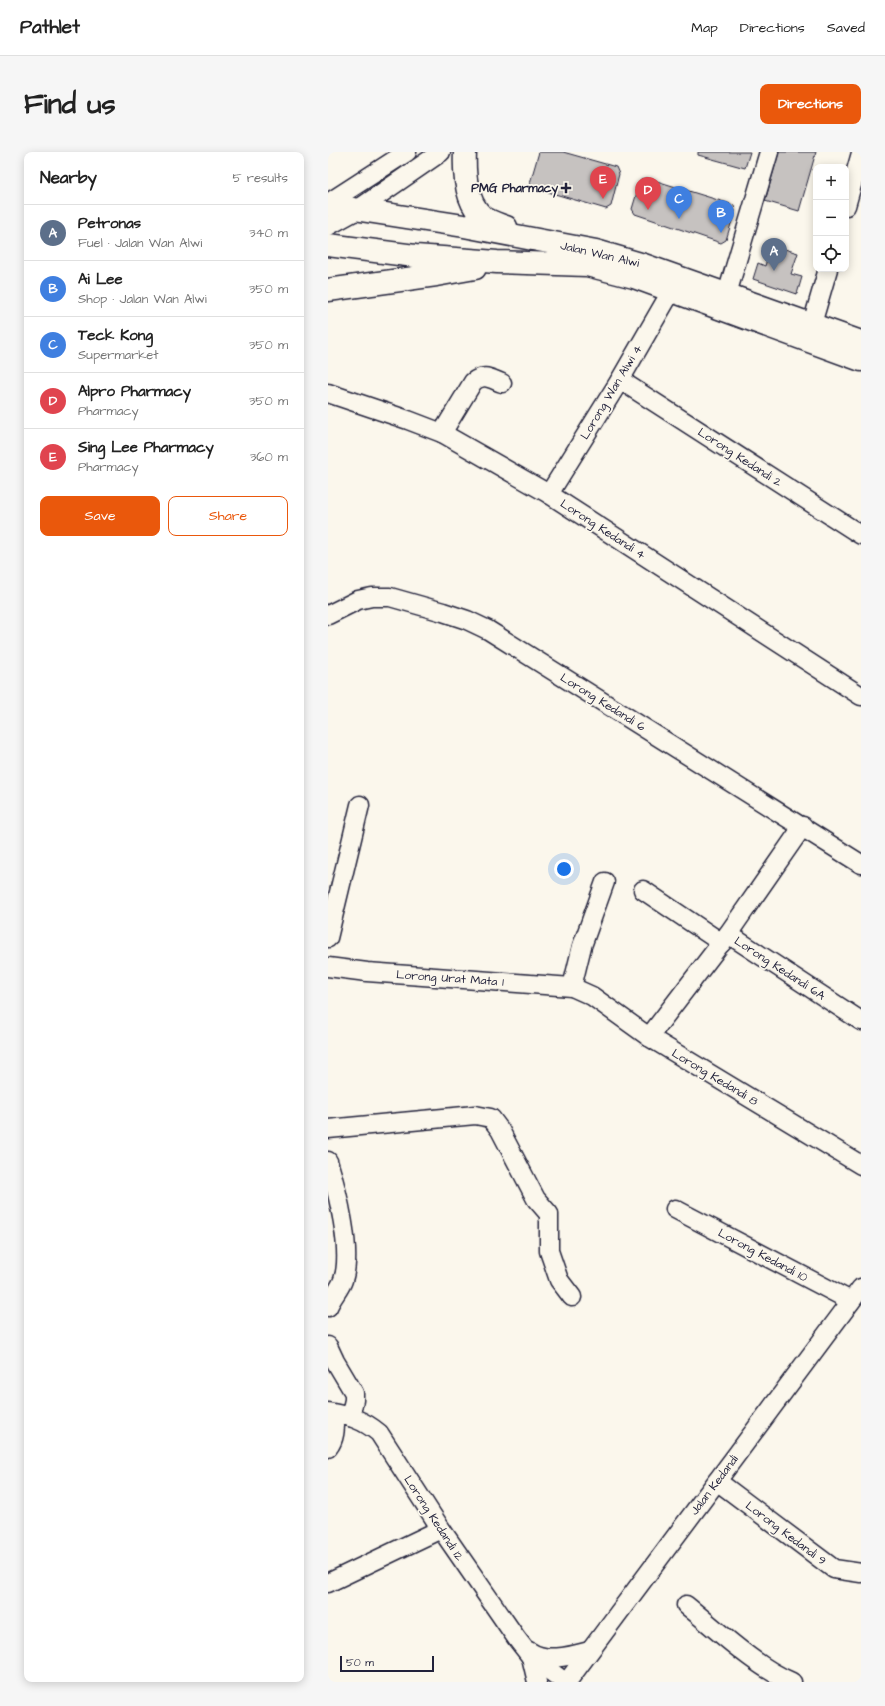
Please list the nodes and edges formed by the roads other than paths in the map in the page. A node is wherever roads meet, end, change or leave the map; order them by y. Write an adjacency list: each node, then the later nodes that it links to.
1 (407, 152): 7 (street)
2 (441, 152): 8 (street)
3 (465, 152): 10 (main road)
4 (770, 152): 16 (street)
5 (860, 160): 6 (street)
6 (848, 200)
7 (328, 204): 8 (main road, Jalan Wan Alwi)
8 (357, 210): 9 (street); 10 (main road, Jalan Wan Alwi)
9 (328, 226)
10 (550, 242): 16 (main road, Jalan Wan Alwi)
11 (328, 245): 12 (main road, Jalan Wan Alwi)
12 (497, 262): 14 (main road); 15 (main road, Jalan Wan Alwi)
13 (827, 272): 17 (street)
14 (328, 290)
15 (672, 290): 19 (main road, Jalan Wan Alwi); 20 (street, Lorong Wan Alwi 4)
16 (727, 294): 17 (main road, Jalan Wan Alwi)
17 (812, 324): 18 (main road, Jalan Wan Alwi)
18 (861, 342)
19 (861, 360)
20 (620, 380): 24 (street, Lorong Wan Alwi 4); 25 (street, Lorong Kedandi 2)
21 (502, 384): 23 (street)
22 (328, 393): 23 (street, Lorong Kedandi 4)
23 (442, 433): 24 (street, Lorong Kedandi 4)
24 (549, 494): 27 (street, Lorong Kedandi 4)
25 (861, 535)
26 (328, 614): 29 (street, Lorong Kedandi 6)
27 (861, 696)
28 (360, 805): 33 (street)
29 (803, 826): 30 (street, Lorong Kedandi 6); 34 (street, Lorong Kedandi 6A)
30 (861, 864)
31 (606, 882): 36 (street)
32 (643, 890): 34 (street)
33 (328, 938)
34 (725, 938): 37 (street, Lorong Kedandi 6A); 38 (street)
35 (328, 967): 36 (street, Lorong Urat Mata 1)
36 (572, 987): 38 (street, Lorong Kedandi 8)
37 (861, 1021)
38 (649, 1037): 41 (street, Lorong Kedandi 8)
39 (328, 1130): 44 (street)
40 (328, 1161): 45 (street)
41 (861, 1165)
42 (675, 1209): 43 (street, Lorong Kedandi 10)
43 (856, 1294): 49 (street, Jalan Kedandi)
44 (572, 1297)
45 (328, 1307)
46 (328, 1346): 47 (street)
47 (338, 1414): 48 (street); 50 (street, Lorong Kedandi 12)
48 (328, 1448)
49 (717, 1481): 51 (street, Lorong Kedandi 9); 55 (street, Jalan Kedandi)
50 (441, 1529): 52 (street); 54 (street, Lorong Kedandi 12)
51 (861, 1573)
52 (328, 1583)
53 (686, 1605): 58 (street)
54 (527, 1651): 55 (street); 56 (street); 57 (street, Lorong Kedandi 12)
55 (589, 1651): 57 (street, Jalan Kedandi)
56 (537, 1682)
57 (566, 1682)
58 (792, 1682)

